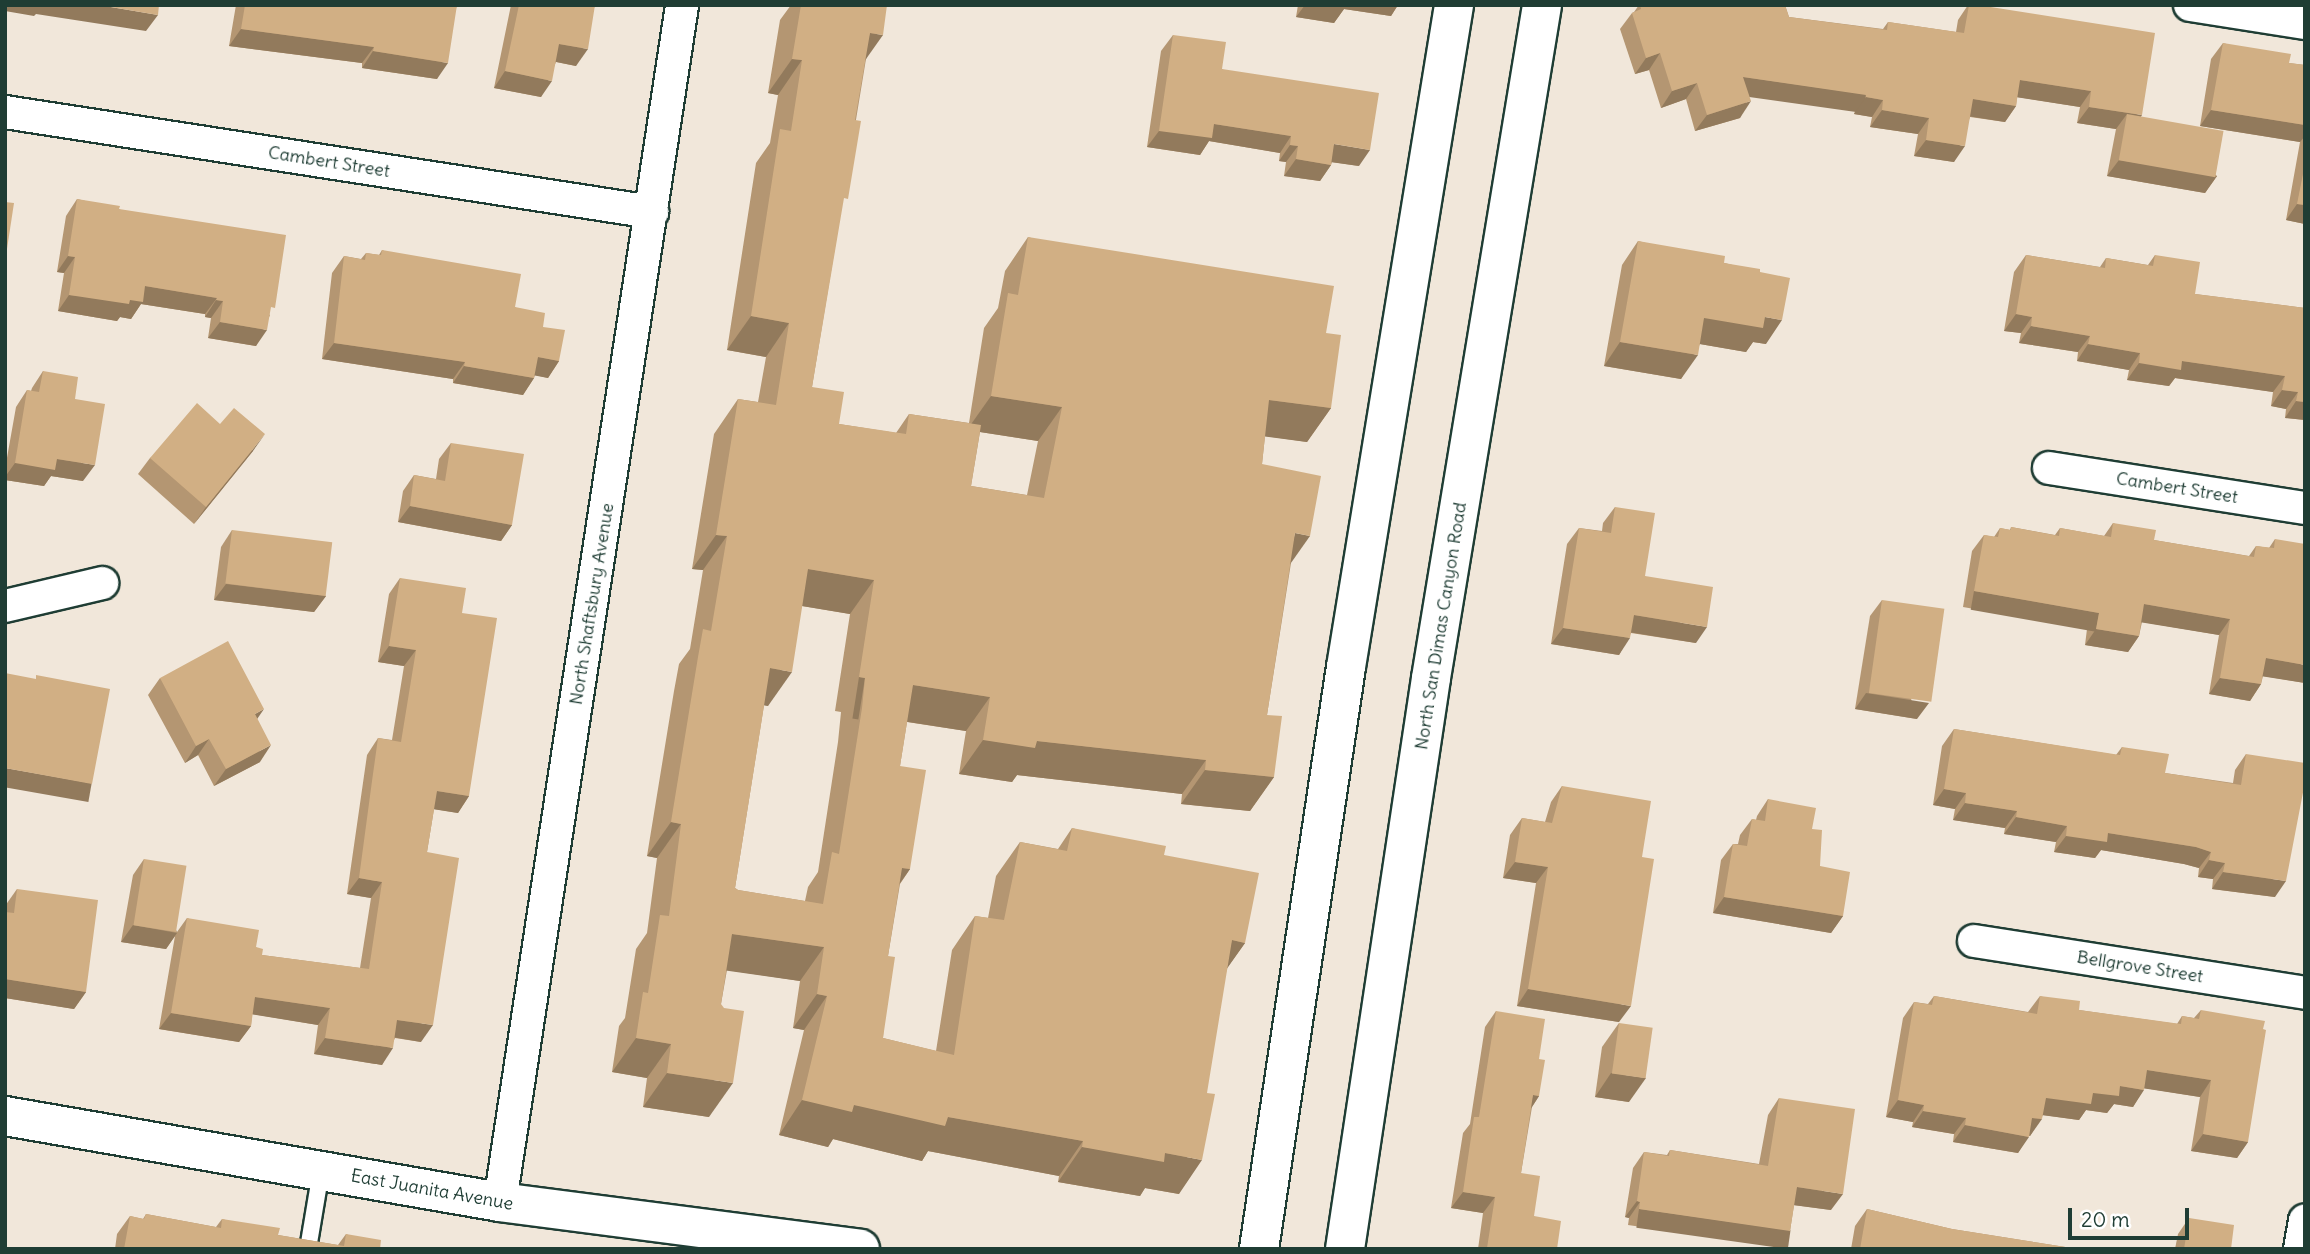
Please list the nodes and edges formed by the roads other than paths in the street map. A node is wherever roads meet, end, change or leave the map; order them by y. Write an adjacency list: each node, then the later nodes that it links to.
1 (682, 5): 7 (street, North Shaftsbury Avenue)
2 (1454, 5): 20 (main road)
3 (1542, 5): 21 (main road, North San Dimas Canyon Road)
4 (2190, 5): 5 (street)
5 (2305, 23)
6 (5, 112): 7 (street, Cambert Street)
7 (652, 212): 16 (street, North Shaftsbury Avenue)
8 (2049, 468): 9 (street, Cambert Street)
9 (2305, 508)
10 (102, 583): 11 (street)
11 (5, 606)
12 (1974, 941): 13 (street, Bellgrove Street)
13 (2305, 993)
14 (5, 1116): 15 (main road, East Juanita Avenue)
15 (321, 1171): 16 (main road, East Juanita Avenue); 18 (lane)
16 (500, 1202): 19 (main road, East Juanita Avenue)
17 (2305, 1220): 22 (street)
18 (308, 1249)
19 (860, 1249)
20 (1259, 1249)
21 (1345, 1249)
22 (2300, 1249)

